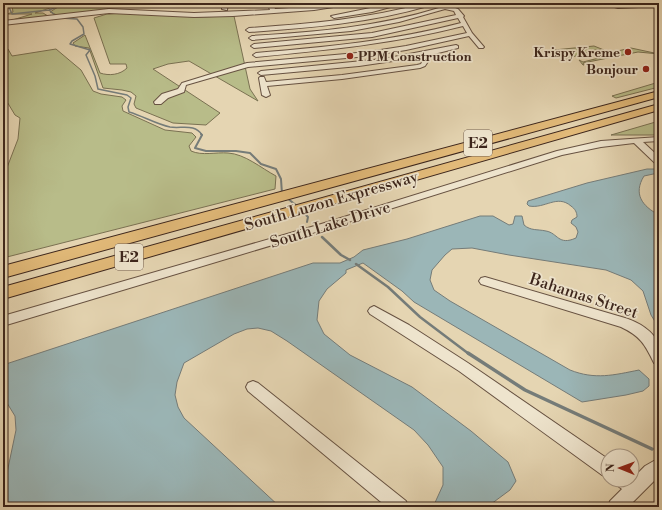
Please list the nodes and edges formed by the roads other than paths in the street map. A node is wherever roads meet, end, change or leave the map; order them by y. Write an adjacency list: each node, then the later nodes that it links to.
1 (10, 3): 14 (street)
2 (356, 3): 16 (street)
3 (402, 3): 18 (street)
4 (414, 3): 9 (street)
5 (474, 3): 6 (street)
6 (525, 3)
7 (605, 3): 8 (street)
8 (659, 4)
9 (426, 5): 13 (street); 21 (street)
10 (134, 6): 11 (street)
11 (141, 6)
12 (225, 6): 15 (street); 16 (street)
13 (447, 7): 20 (street); 24 (street)
14 (3, 8)
15 (169, 8)
16 (273, 11): 17 (street)
17 (244, 13): 22 (street); 25 (street)
18 (345, 14): 19 (street); 21 (street)
19 (325, 16)
20 (461, 16): 23 (street); 27 (street)
21 (354, 21): 24 (street); 25 (street)
22 (3, 23)
23 (465, 24): 26 (street); 30 (street)
24 (363, 28): 27 (street); 28 (street)
25 (249, 30): 28 (street)
26 (470, 34): 29 (street); 34 (street)
27 (372, 35): 30 (street); 32 (street)
28 (252, 38): 32 (street)
29 (445, 40): 33 (street); 37 (street)
30 (382, 42): 31 (street)
31 (359, 45): 36 (street); 37 (street)
32 (254, 46): 36 (street)
33 (456, 47): 35 (street); 38 (street)
34 (481, 47)
35 (464, 52)
36 (256, 54): 40 (street)
37 (368, 54): 39 (street); 40 (street)
38 (422, 55): 39 (street); 42 (street)
39 (376, 62): 41 (street)
40 (258, 64): 41 (street); 45 (street)
41 (261, 73): 42 (street)
42 (263, 84): 44 (street)
43 (659, 94): 50 (highway, South Luzon Expressway / E2)
44 (266, 95)
45 (158, 102)
46 (659, 107): 52 (highway, South Luzon Expressway / E2)
47 (659, 139): 48 (street, South Lake Drive)
48 (636, 140): 49 (street); 54 (street, South Lake Drive)
49 (659, 162)
50 (3, 272)
51 (485, 281): 55 (street, Bahamas Street)
52 (3, 293)
53 (374, 311): 57 (street)
54 (3, 321)
55 (659, 360)
56 (253, 387): 61 (street)
57 (600, 463)
58 (659, 466): 59 (street)
59 (640, 478)
60 (627, 488): 62 (street)
61 (400, 507)
62 (616, 507)

